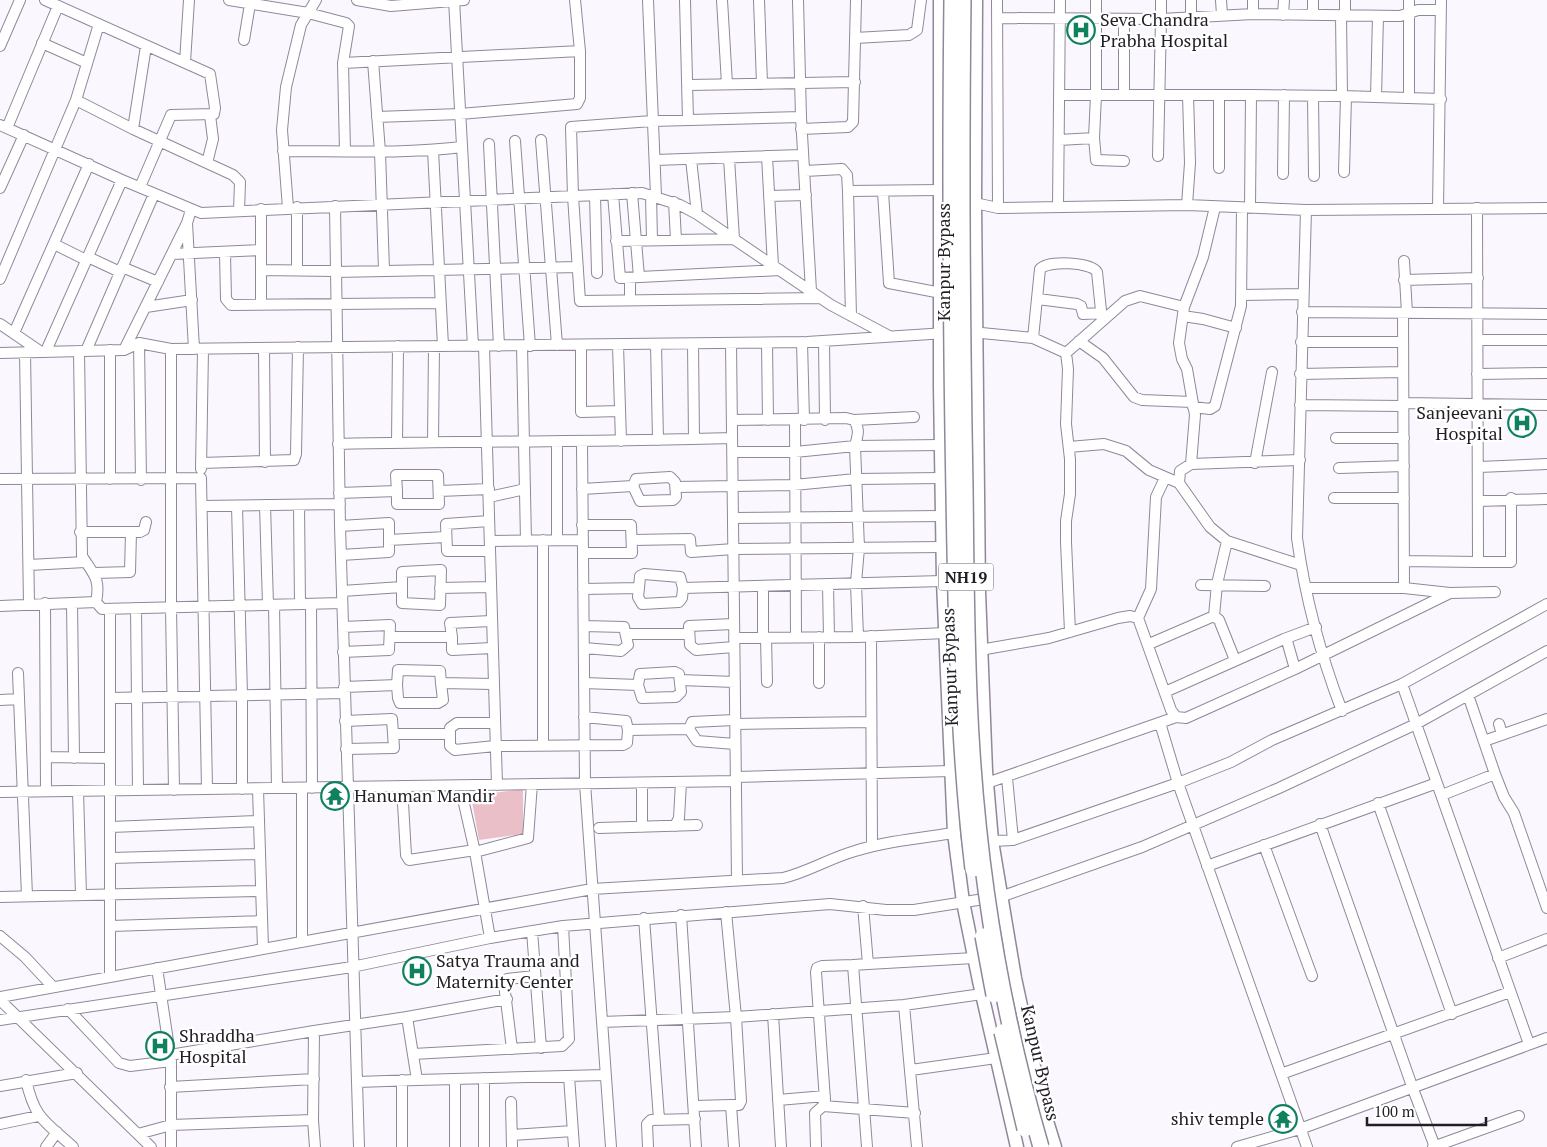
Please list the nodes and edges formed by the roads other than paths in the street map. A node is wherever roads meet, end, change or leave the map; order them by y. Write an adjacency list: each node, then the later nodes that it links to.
1 (20, 0): 54 (street)
2 (45, 0): 35 (street)
3 (189, 0): 59 (street)
4 (229, 0): 33 (street)
5 (316, 0): 36 (street)
6 (357, 0): 32 (street)
7 (454, 0): 8 (street); 32 (street); 57 (street)
8 (464, 0)
9 (575, 0): 56 (street)
10 (648, 0): 86 (street)
11 (685, 0): 66 (street)
12 (722, 0): 64 (street)
13 (759, 0): 65 (street)
14 (798, 0): 63 (street)
15 (856, 0): 51 (street)
16 (921, 0): 51 (street)
17 (940, 0): 120 (main road)
18 (952, 0): 625 (highway, Kanpur Bypass / NH19, bridge)
19 (963, 0): 626 (highway, Kanpur Bypass / NH19, bridge)
20 (976, 0): 137 (main road)
21 (997, 0): 45 (street)
22 (1060, 0): 46 (street)
23 (1096, 0): 47 (street)
24 (1161, 0): 49 (street)
25 (1191, 0): 43 (street)
26 (1221, 0): 39 (street)
27 (1253, 0): 37 (street)
28 (1284, 0): 40 (street)
29 (1313, 0): 41 (street)
30 (1345, 0): 42 (street)
31 (1409, 0): 38 (street)
32 (421, 2)
33 (250, 4): 36 (street); 52 (street)
34 (1441, 5): 38 (street); 79 (street)
35 (58, 6): 50 (street); 53 (street)
36 (308, 13): 61 (street); 100 (street)
37 (1253, 14): 39 (street); 40 (street)
38 (1408, 14): 44 (street); 78 (street)
39 (1222, 15): 43 (street)
40 (1283, 15): 41 (street)
41 (1313, 15): 42 (street)
42 (1343, 15): 44 (street); 76 (street)
43 (1191, 16): 49 (street)
44 (1378, 16): 77 (street)
45 (997, 18): 46 (street); 144 (street)
46 (1060, 18): 47 (street); 68 (street)
47 (1096, 18): 48 (street); 69 (street)
48 (1124, 19): 49 (street); 70 (street)
49 (1161, 19): 67 (street)
50 (99, 24): 55 (street); 60 (street)
51 (856, 38): 62 (street)
52 (244, 40)
53 (42, 43): 60 (street); 87 (street)
54 (0, 46)
55 (146, 46): 59 (street); 89 (street)
56 (580, 51): 57 (street); 81 (street)
57 (457, 56): 58 (street); 81 (street)
58 (373, 61): 61 (street); 83 (street)
59 (185, 62): 82 (street)
60 (87, 63): 80 (street)
61 (343, 64): 101 (street)
62 (855, 82): 63 (street); 88 (street)
63 (800, 83): 65 (street); 84 (street)
64 (726, 84): 65 (street); 66 (street)
65 (762, 84)
66 (688, 85): 85 (street)
67 (1160, 94): 70 (street); 71 (street); 105 (street)
68 (1059, 95): 69 (street); 93 (street)
69 (1096, 95): 70 (street); 91 (street)
70 (1124, 95)
71 (1188, 95): 72 (street); 140 (street)
72 (1218, 95): 73 (street); 112 (street)
73 (1251, 95): 74 (street); 145 (street)
74 (1284, 95): 75 (street); 115 (street)
75 (1313, 96): 76 (street); 116 (street)
76 (1344, 96): 77 (street); 114 (street)
77 (1376, 97): 78 (street)
78 (1409, 98): 79 (street)
79 (1441, 99): 149 (street)
80 (76, 100): 89 (street); 98 (street)
81 (460, 114): 83 (street); 97 (street)
82 (210, 115): 95 (street); 110 (street)
83 (377, 117): 102 (street)
84 (801, 117): 85 (street); 88 (street)
85 (688, 120): 86 (street)
86 (652, 121): 108 (street); 128 (street)
87 (4, 126): 90 (street)
88 (801, 129): 103 (street)
89 (134, 130): 95 (street)
90 (24, 135): 98 (street); 119 (street)
91 (1094, 138): 93 (street); 109 (street)
92 (541, 140): 131 (street)
93 (1059, 140): 141 (street)
94 (515, 141): 132 (street)
95 (159, 142): 110 (street); 118 (street)
96 (489, 144): 133 (street)
97 (462, 146): 99 (street); 134 (street)
98 (56, 150): 111 (street); 182 (street)
99 (433, 150): 102 (street); 135 (street)
100 (283, 151): 101 (street); 143 (street)
101 (345, 151): 102 (street)
102 (380, 152): 138 (street)
103 (802, 155): 104 (street); 113 (street)
104 (768, 156): 106 (street); 130 (street)
105 (1158, 156)
106 (729, 158): 107 (street); 155 (street)
107 (691, 159): 108 (street); 153 (street)
108 (654, 160): 129 (street)
109 (1124, 161)
110 (207, 163): 152 (street)
111 (89, 164): 117 (street); 160 (street)
112 (1219, 168)
113 (805, 171): 121 (street); 127 (street)
114 (1344, 172)
115 (1283, 174)
116 (1314, 176)
117 (122, 180): 118 (street); 165 (street)
118 (140, 187): 124 (street)
119 (0, 188)
120 (940, 190): 122 (street); 186 (main road)
121 (848, 191): 122 (street); 202 (street)
122 (884, 192): 186 (street)
123 (632, 193): 126 (street); 129 (street); 159 (street)
124 (154, 194): 150 (street); 173 (street)
125 (595, 194): 126 (street); 128 (street); 179 (street)
126 (613, 194): 158 (street)
127 (806, 195): 130 (street); 185 (street)
128 (573, 196): 131 (street); 169 (street)
129 (654, 196): 136 (street); 156 (street)
130 (769, 196): 172 (street)
131 (545, 197): 132 (street); 168 (street)
132 (518, 198): 133 (street); 167 (street)
133 (492, 199): 134 (street); 171 (street)
134 (465, 200): 135 (street); 174 (street)
135 (435, 202): 138 (street); 170 (street)
136 (674, 202): 153 (street); 157 (street)
137 (975, 203): 144 (street); 206 (main road)
138 (381, 204): 139 (street); 177 (street)
139 (335, 206): 143 (street); 178 (street)
140 (1187, 206): 141 (street); 142 (street)
141 (1058, 207): 144 (street)
142 (1216, 207): 145 (street); 197 (street)
143 (292, 208): 148 (street); 176 (street)
144 (998, 208)
145 (1246, 208): 151 (street); 188 (street)
146 (1477, 208): 147 (street); 149 (street); 181 (street)
147 (1547, 208)
148 (260, 209): 152 (street); 161 (street)
149 (1438, 209): 151 (street)
150 (191, 210): 152 (street); 154 (street)
151 (1306, 210): 187 (street)
152 (239, 211)
153 (697, 214): 155 (street)
154 (187, 222): 163 (street); 164 (street)
155 (734, 239): 157 (street); 172 (street)
156 (652, 240): 157 (street); 159 (street)
157 (676, 240)
158 (616, 241): 159 (street); 180 (street)
159 (635, 241): 180 (street)
160 (54, 244): 165 (street); 207 (street)
161 (261, 250): 162 (street); 175 (street)
162 (225, 253): 164 (street); 193 (street)
163 (172, 254): 164 (street); 184 (street)
164 (190, 254): 191 (street)
165 (87, 258): 173 (street); 241 (street)
166 (1404, 260): 183 (street)
167 (523, 267): 168 (street); 171 (street); 231 (street)
168 (551, 267): 169 (street); 223 (street)
169 (578, 267): 192 (street)
170 (438, 268): 174 (street); 177 (street); 194 (street)
171 (495, 268): 174 (street); 230 (street)
172 (776, 268): 180 (street); 185 (street)
173 (121, 269): 184 (street); 239 (street)
174 (469, 269): 228 (street)
175 (261, 270): 176 (street); 193 (street)
176 (297, 270): 178 (street)
177 (384, 270): 178 (street)
178 (336, 271): 195 (street)
179 (597, 273)
180 (635, 277): 192 (street)
181 (1478, 278): 183 (street); 200 (street)
182 (0, 279)
183 (1404, 280): 199 (street)
184 (158, 282): 196 (street)
185 (811, 291): 189 (street)
186 (940, 294): 208 (main road)
187 (1303, 294): 188 (street); 198 (street)
188 (1241, 295): 205 (street)
189 (821, 298): 192 (street); 202 (street)
190 (1038, 299): 203 (street); 203 (street); 210 (street)
191 (192, 300): 196 (street); 236 (street)
192 (630, 300)
193 (261, 304): 195 (street)
194 (440, 304): 195 (street); 227 (street)
195 (336, 305): 233 (street)
196 (146, 307): 238 (street)
197 (1184, 312): 203 (street); 205 (street); 251 (street)
198 (1302, 312): 199 (street); 216 (street)
199 (1405, 313): 200 (street); 217 (street)
200 (1477, 314): 201 (street); 211 (street)
201 (1547, 314)
202 (851, 316): 209 (street)
203 (1102, 316): 214 (street)
204 (0, 324): 207 (street)
205 (1236, 328): 251 (street)
206 (976, 332): 208 (street); 210 (street); 408 (main road)
207 (14, 333): 241 (street)
208 (940, 333): 209 (street); 274 (main road)
209 (890, 337): 213 (street)
210 (1033, 338): 243 (street)
211 (1478, 340): 212 (street); 248 (street)
212 (1547, 340)
213 (824, 341): 215 (street); 259 (street)
214 (1079, 341): 243 (street); 251 (street)
215 (802, 342): 220 (street); 258 (street)
216 (1301, 342): 217 (street); 247 (street)
217 (1403, 342): 245 (street)
218 (139, 343): 235 (street); 238 (street); 297 (street)
219 (732, 343): 220 (street); 222 (street); 256 (street)
220 (767, 343): 257 (street)
221 (656, 344): 222 (street); 225 (street); 265 (street)
222 (693, 344): 264 (street)
223 (557, 345): 224 (street); 231 (street)
224 (581, 345): 225 (street); 254 (street)
225 (618, 345): 254 (street)
226 (398, 346): 227 (street); 233 (street); 271 (street)
227 (438, 346): 228 (street); 267 (street)
228 (473, 346): 229 (street)
229 (484, 346): 230 (street); 266 (street)
230 (500, 346): 231 (street)
231 (526, 346): 268 (street)
232 (298, 347): 233 (street); 234 (street); 280 (street)
233 (336, 347): 273 (street)
234 (264, 348): 236 (street); 280 (street)
235 (171, 349): 236 (street); 288 (street)
236 (198, 349): 281 (street)
237 (110, 350): 238 (street); 239 (street); 295 (street)
238 (124, 350)
239 (83, 351): 241 (street); 294 (street)
240 (25, 352): 241 (street); 242 (street); 293 (street)
241 (44, 352)
242 (0, 353)
243 (1066, 354): 276 (street)
244 (1272, 372): 282 (street)
245 (1403, 372): 247 (street); 249 (street)
246 (1547, 373): 248 (street)
247 (1300, 374): 252 (street)
248 (1478, 374): 250 (street)
249 (1404, 404): 250 (street); 252 (street); 263 (street)
250 (1477, 404): 253 (street); 286 (street)
251 (1193, 405): 283 (street)
252 (1300, 405): 279 (street)
253 (1547, 405)
254 (620, 412): 270 (street)
255 (914, 417): 260 (street)
256 (732, 420): 257 (street); 261 (street)
257 (768, 420): 258 (street)
258 (800, 420): 259 (street); 278 (street)
259 (825, 420): 260 (street)
260 (854, 420): 275 (street)
261 (732, 438): 264 (street); 277 (street)
262 (1336, 438): 263 (street)
263 (1404, 438): 285 (street)
264 (694, 439): 265 (street)
265 (658, 440): 270 (street)
266 (488, 441): 267 (street); 268 (street); 308 (street)
267 (433, 442): 271 (street)
268 (524, 442): 269 (street); 303 (street)
269 (557, 442): 272 (street); 332 (street)
270 (621, 442): 272 (street)
271 (397, 443): 273 (street)
272 (582, 443): 304 (street)
273 (338, 444): 307 (street)
274 (941, 445): 275 (street); 290 (main road)
275 (855, 446): 278 (street); 296 (street)
276 (1069, 447): 291 (street); 392 (street)
277 (733, 452): 278 (street); 301 (street)
278 (795, 452): 299 (street)
279 (1300, 460): 282 (street); 348 (street)
280 (265, 462): 281 (street)
281 (201, 463): 289 (street)
282 (1255, 463): 283 (street)
283 (1191, 464): 298 (street)
284 (1547, 464): 286 (street)
285 (1404, 466): 287 (street); 310 (street)
286 (1478, 467): 313 (street)
287 (1340, 468)
288 (172, 478): 289 (street); 297 (street); 382 (street)
289 (201, 478): 317 (street)
290 (942, 478): 296 (street); 320 (main road)
291 (1165, 478): 298 (street); 386 (street)
292 (0, 479): 293 (street)
293 (26, 479): 294 (street); 347 (street)
294 (80, 479): 295 (street); 327 (street)
295 (110, 479): 297 (street)
296 (856, 479): 299 (street); 319 (street)
297 (140, 480)
298 (1179, 483): 336 (street)
299 (794, 485): 301 (street); 321 (street)
300 (633, 486): 302 (street); 302 (street); 304 (street)
301 (733, 486): 302 (street); 322 (street)
302 (676, 487)
303 (525, 489): 308 (street); 335 (street)
304 (582, 489): 325 (street)
305 (439, 490): 306 (street); 306 (street); 308 (street)
306 (397, 491): 307 (street)
307 (339, 493): 314 (street)
308 (489, 493): 323 (street)
309 (1334, 498): 310 (street)
310 (1404, 498): 344 (street)
311 (1511, 498): 312 (street); 313 (street); 346 (street)
312 (1547, 499)
313 (1479, 501): 346 (street)
314 (340, 504): 316 (street); 326 (street)
315 (265, 505): 316 (street); 318 (street); 378 (street)
316 (299, 505): 375 (street)
317 (202, 506): 318 (street); 380 (street)
318 (237, 506): 381 (street)
319 (858, 516): 320 (street); 321 (street); 339 (street)
320 (942, 516): 338 (main road)
321 (795, 517): 322 (street); 341 (street)
322 (733, 518): 340 (street)
323 (490, 521): 329 (street); 337 (street)
324 (146, 522): 328 (street)
325 (582, 525): 333 (street); 334 (street)
326 (340, 526): 330 (street); 343 (street)
327 (80, 532): 328 (street); 345 (street)
328 (131, 532): 349 (street)
329 (446, 537): 330 (street); 337 (street)
330 (389, 540): 343 (street)
331 (543, 540): 332 (street); 335 (street); 452 (street)
332 (557, 540): 333 (street)
333 (582, 540): 342 (street)
334 (632, 540): 340 (street); 342 (street)
335 (526, 541): 337 (street)
336 (1227, 541): 348 (street); 354 (street)
337 (490, 546): 356 (street)
338 (943, 547): 339 (street); 350 (main road)
339 (859, 548): 341 (street); 351 (street)
340 (734, 549): 341 (street); 357 (street)
341 (795, 549): 355 (street)
342 (583, 553): 366 (street)
343 (341, 555): 367 (street)
344 (1404, 561): 346 (street); 365 (street)
345 (85, 562): 347 (street); 349 (street)
346 (1478, 562)
347 (29, 565): 374 (street)
348 (1301, 565): 364 (street)
349 (95, 573): 370 (street)
350 (943, 581): 351 (street); 393 (main road)
351 (856, 583): 352 (street); 402 (street)
352 (828, 584): 355 (street); 401 (street)
353 (1201, 584): 354 (street)
354 (1217, 584): 359 (street); 385 (street)
355 (796, 585): 358 (street); 400 (street)
356 (490, 586): 361 (street); 387 (street)
357 (734, 586): 358 (street); 363 (street); 388 (street)
358 (763, 586): 399 (street)
359 (1265, 586)
360 (402, 587): 361 (street); 361 (street); 367 (street)
361 (440, 588)
362 (639, 588): 363 (street); 363 (street); 366 (street)
363 (683, 588)
364 (1307, 588): 365 (street); 391 (street)
365 (1404, 588): 369 (street)
366 (583, 589): 389 (street)
367 (342, 591): 373 (street)
368 (1495, 592): 369 (street)
369 (1450, 593): 411 (street)
370 (96, 602): 372 (street); 383 (street)
371 (45, 603): 372 (street); 374 (street); 457 (street)
372 (72, 603): 458 (street)
373 (342, 603): 376 (street); 390 (street)
374 (29, 604): 379 (street)
375 (300, 604): 376 (street); 378 (street)
376 (311, 604): 427 (street)
377 (1547, 604): 422 (street)
378 (271, 605): 381 (street); 428 (street)
379 (0, 606)
380 (203, 606): 381 (street); 382 (street); 430 (street)
381 (238, 606): 429 (street)
382 (170, 607): 384 (street); 433 (street)
383 (110, 608): 384 (street); 434 (street)
384 (136, 608): 432 (street)
385 (1214, 616): 405 (street); 412 (street)
386 (1138, 618): 392 (street); 405 (street)
387 (491, 621): 396 (street); 406 (street)
388 (733, 624): 395 (street); 404 (street)
389 (584, 626): 394 (street); 407 (street)
390 (343, 627): 398 (street); 410 (street)
391 (1316, 627): 403 (street); 411 (street)
392 (1070, 632): 408 (street)
393 (945, 633): 397 (street); 460 (main road)
394 (627, 634): 395 (street); 407 (street)
395 (688, 634): 404 (street)
396 (452, 636): 398 (street); 406 (street)
397 (871, 636): 402 (street); 443 (street)
398 (390, 637): 410 (street)
399 (765, 637): 400 (street); 404 (street); 417 (street)
400 (796, 637): 401 (street)
401 (824, 637): 402 (street); 420 (street)
402 (858, 637)
403 (1284, 639): 412 (street); 413 (street)
404 (734, 642): 416 (street)
405 (1149, 644): 426 (street)
406 (492, 648): 421 (street)
407 (584, 648): 419 (street)
408 (980, 650): 468 (main road)
409 (1547, 651): 431 (street)
410 (343, 652): 425 (street)
411 (1322, 655): 413 (street); 437 (street)
412 (1235, 660): 426 (street)
413 (1295, 669): 439 (street)
414 (18, 673): 435 (street)
415 (680, 680): 416 (street); 424 (street); 424 (street)
416 (735, 682): 442 (street)
417 (767, 682)
418 (441, 683): 421 (street); 423 (street); 423 (street)
419 (584, 683): 424 (street); 438 (street)
420 (819, 683)
421 (493, 684): 444 (street)
422 (1402, 684): 437 (street); 446 (street)
423 (398, 685): 425 (street)
424 (638, 685)
425 (344, 690): 427 (street); 441 (street)
426 (1165, 692): 439 (street)
427 (312, 693): 428 (street); 477 (street)
428 (276, 694): 429 (street); 476 (street)
429 (242, 695): 430 (street); 479 (street)
430 (206, 696): 433 (street); 478 (street)
431 (1468, 696): 446 (street); 451 (street)
432 (137, 697): 433 (street); 434 (street); 482 (street)
433 (171, 697): 483 (street)
434 (110, 698): 459 (street)
435 (19, 699): 436 (street); 487 (street)
436 (0, 700)
437 (1342, 711): 469 (street)
438 (584, 716): 448 (street); 453 (street)
439 (1176, 717): 445 (street)
440 (1547, 719): 451 (street)
441 (345, 721): 449 (street); 456 (street)
442 (735, 722): 443 (street); 447 (street); 454 (street)
443 (870, 722): 461 (street)
444 (494, 723): 450 (street); 455 (street)
445 (1160, 723): 463 (street); 469 (street)
446 (1416, 724): 470 (street); 493 (street)
447 (690, 729): 448 (street); 454 (street)
448 (628, 730): 453 (street)
449 (393, 734): 450 (street); 456 (street)
450 (450, 734): 455 (street)
451 (1484, 740): 462 (street)
452 (543, 744): 453 (street); 455 (street)
453 (585, 744): 467 (street)
454 (735, 744): 464 (street)
455 (495, 746): 472 (street)
456 (346, 748): 475 (street)
457 (46, 757): 458 (street); 484 (street)
458 (74, 758): 459 (street)
459 (110, 758): 481 (street)
460 (951, 771): 461 (street); 498 (main road)
461 (870, 774): 464 (street); 502 (street)
462 (1495, 774): 488 (street); 517 (street)
463 (1007, 778): 468 (street); 499 (street)
464 (736, 779): 466 (street); 507 (street)
465 (642, 782): 466 (street); 467 (street); 495 (street)
466 (681, 782): 496 (street)
467 (585, 783): 471 (street); 508 (street)
468 (987, 783): 500 (main road)
469 (1178, 783): 493 (street); 499 (street)
470 (1437, 783): 488 (street); 489 (street)
471 (532, 784): 472 (street); 503 (street)
472 (497, 785): 474 (street)
473 (402, 786): 474 (street); 475 (street); 503 (street)
474 (460, 786): 503 (street)
475 (347, 787): 477 (street); 527 (street)
476 (277, 788): 477 (street); 480 (street)
477 (307, 788): 531 (street)
478 (208, 789): 479 (street); 483 (street)
479 (242, 789): 480 (street)
480 (258, 789): 490 (street)
481 (110, 790): 482 (street); 485 (street); 494 (street)
482 (138, 790): 483 (street)
483 (174, 790)
484 (46, 791): 485 (street); 487 (street)
485 (78, 791): 511 (street)
486 (0, 792): 487 (street)
487 (24, 792): 512 (street)
488 (1442, 795): 534 (street)
489 (1378, 804): 491 (street); 553 (street)
490 (259, 821): 494 (street); 504 (street)
491 (1320, 824): 501 (street); 563 (street)
492 (697, 825): 496 (street)
493 (1193, 825): 506 (street); 513 (street)
494 (111, 826): 505 (street)
495 (642, 826): 496 (street); 497 (street)
496 (674, 826)
497 (599, 828)
498 (954, 833): 502 (street); 515 (main road)
499 (1013, 840): 500 (street)
500 (992, 841): 513 (main road)
501 (1264, 845): 506 (street); 540 (street)
502 (872, 846): 507 (street)
503 (475, 851): 518 (street)
504 (260, 854): 505 (street); 509 (street)
505 (111, 858): 510 (street)
506 (1207, 866): 573 (street)
507 (737, 880): 508 (street)
508 (592, 889): 518 (street); 523 (street)
509 (261, 891): 510 (street); 522 (street)
510 (111, 894): 511 (street); 524 (street)
511 (81, 895): 512 (street)
512 (27, 896): 514 (street)
513 (1003, 896): 515 (street); 627 (main road)
514 (0, 898)
515 (963, 902): 516 (street); 533 (main road)
516 (863, 906): 519 (street); 535 (street)
517 (1547, 908)
518 (485, 909): 527 (street); 529 (street)
519 (726, 912): 520 (street); 556 (street)
520 (681, 915): 521 (street); 557 (street)
521 (644, 918): 523 (street); 559 (street)
522 (262, 922): 524 (street); 532 (street)
523 (596, 922): 525 (street); 560 (street)
524 (110, 926): 541 (street)
525 (563, 926): 526 (street); 566 (street)
526 (532, 932): 529 (street); 539 (street)
527 (351, 933): 531 (street); 537 (street)
528 (0, 936): 542 (street)
529 (490, 938): 537 (street)
530 (1547, 939): 534 (street)
531 (302, 942): 532 (street)
532 (263, 949): 538 (street)
533 (974, 958): 535 (street); 544 (main road)
534 (1498, 958): 543 (street)
535 (868, 964): 536 (street)
536 (853, 965): 549 (street); 551 (street)
537 (352, 967): 545 (street); 561 (street)
538 (157, 968): 541 (street); 545 (street)
539 (536, 976): 547 (street); 566 (street)
540 (1312, 976)
541 (110, 977): 542 (street)
542 (53, 987): 546 (street)
543 (1510, 992): 553 (street); 565 (street)
544 (982, 994): 548 (street); 570 (main road)
545 (161, 995): 550 (street); 569 (street)
546 (0, 999): 554 (street)
547 (506, 999): 555 (street); 567 (street)
548 (904, 1005): 549 (street); 571 (street)
549 (857, 1008): 551 (street); 591 (street)
550 (68, 1009): 554 (street); 569 (street)
551 (819, 1010): 552 (street); 587 (street)
552 (773, 1014): 556 (street); 586 (street)
553 (1452, 1014): 563 (street)
554 (16, 1017): 558 (street); 572 (street)
555 (407, 1017): 561 (street); 568 (street)
556 (736, 1017): 557 (street); 589 (street)
557 (688, 1018): 559 (street); 590 (street)
558 (0, 1020)
559 (652, 1020): 560 (street); 595 (street)
560 (602, 1022): 574 (street)
561 (354, 1024): 562 (street); 582 (street)
562 (314, 1032): 569 (street); 577 (street)
563 (1396, 1034): 573 (street); 585 (street)
564 (1547, 1038): 565 (street)
565 (1529, 1044): 585 (street)
566 (541, 1048): 567 (street)
567 (512, 1050): 568 (street)
568 (413, 1054): 581 (street)
569 (170, 1058): 584 (street)
570 (996, 1058): 571 (street); 624 (main road)
571 (911, 1070): 592 (street)
572 (77, 1073): 579 (street); 603 (street)
573 (1280, 1074): 600 (street)
574 (605, 1075): 575 (street); 616 (street)
575 (570, 1076): 576 (street); 601 (street)
576 (484, 1078): 578 (street); 613 (street)
577 (314, 1079): 584 (street); 597 (street)
578 (455, 1079): 581 (street); 612 (street)
579 (26, 1080): 583 (street); 593 (street)
580 (402, 1080): 581 (street); 582 (street); 611 (street)
581 (418, 1080)
582 (356, 1082): 610 (street)
583 (0, 1086)
584 (170, 1087): 599 (street)
585 (1413, 1089): 600 (street); 630 (street)
586 (778, 1100): 587 (street); 620 (street)
587 (824, 1101): 591 (street); 621 (street)
588 (511, 1102): 604 (street)
589 (731, 1105): 590 (street); 619 (street)
590 (694, 1106): 596 (street)
591 (864, 1109): 592 (street); 622 (street)
592 (915, 1113): 623 (street)
593 (38, 1116): 598 (street); 602 (street)
594 (1519, 1116): 630 (street)
595 (659, 1119): 596 (street); 617 (street)
596 (695, 1119): 618 (street)
597 (313, 1120): 599 (street); 609 (street)
598 (0, 1124)
599 (171, 1125): 603 (street); 608 (street)
600 (1300, 1129): 628 (street); 629 (street)
601 (573, 1131): 604 (street); 615 (street)
602 (57, 1132): 605 (street); 606 (street)
603 (138, 1134): 607 (street)
604 (512, 1135): 614 (street)
605 (46, 1147)
606 (73, 1147)
607 (151, 1147)
608 (171, 1147)
609 (315, 1147)
610 (359, 1147)
611 (402, 1147)
612 (455, 1147)
613 (484, 1147)
614 (512, 1147)
615 (574, 1147)
616 (610, 1147)
617 (648, 1147)
618 (696, 1147)
619 (734, 1147)
620 (781, 1147)
621 (816, 1147)
622 (867, 1147)
623 (917, 1147)
624 (1018, 1147)
625 (1030, 1147)
626 (1041, 1147)
627 (1055, 1147)
628 (1237, 1147)
629 (1307, 1147)
630 (1434, 1147)

